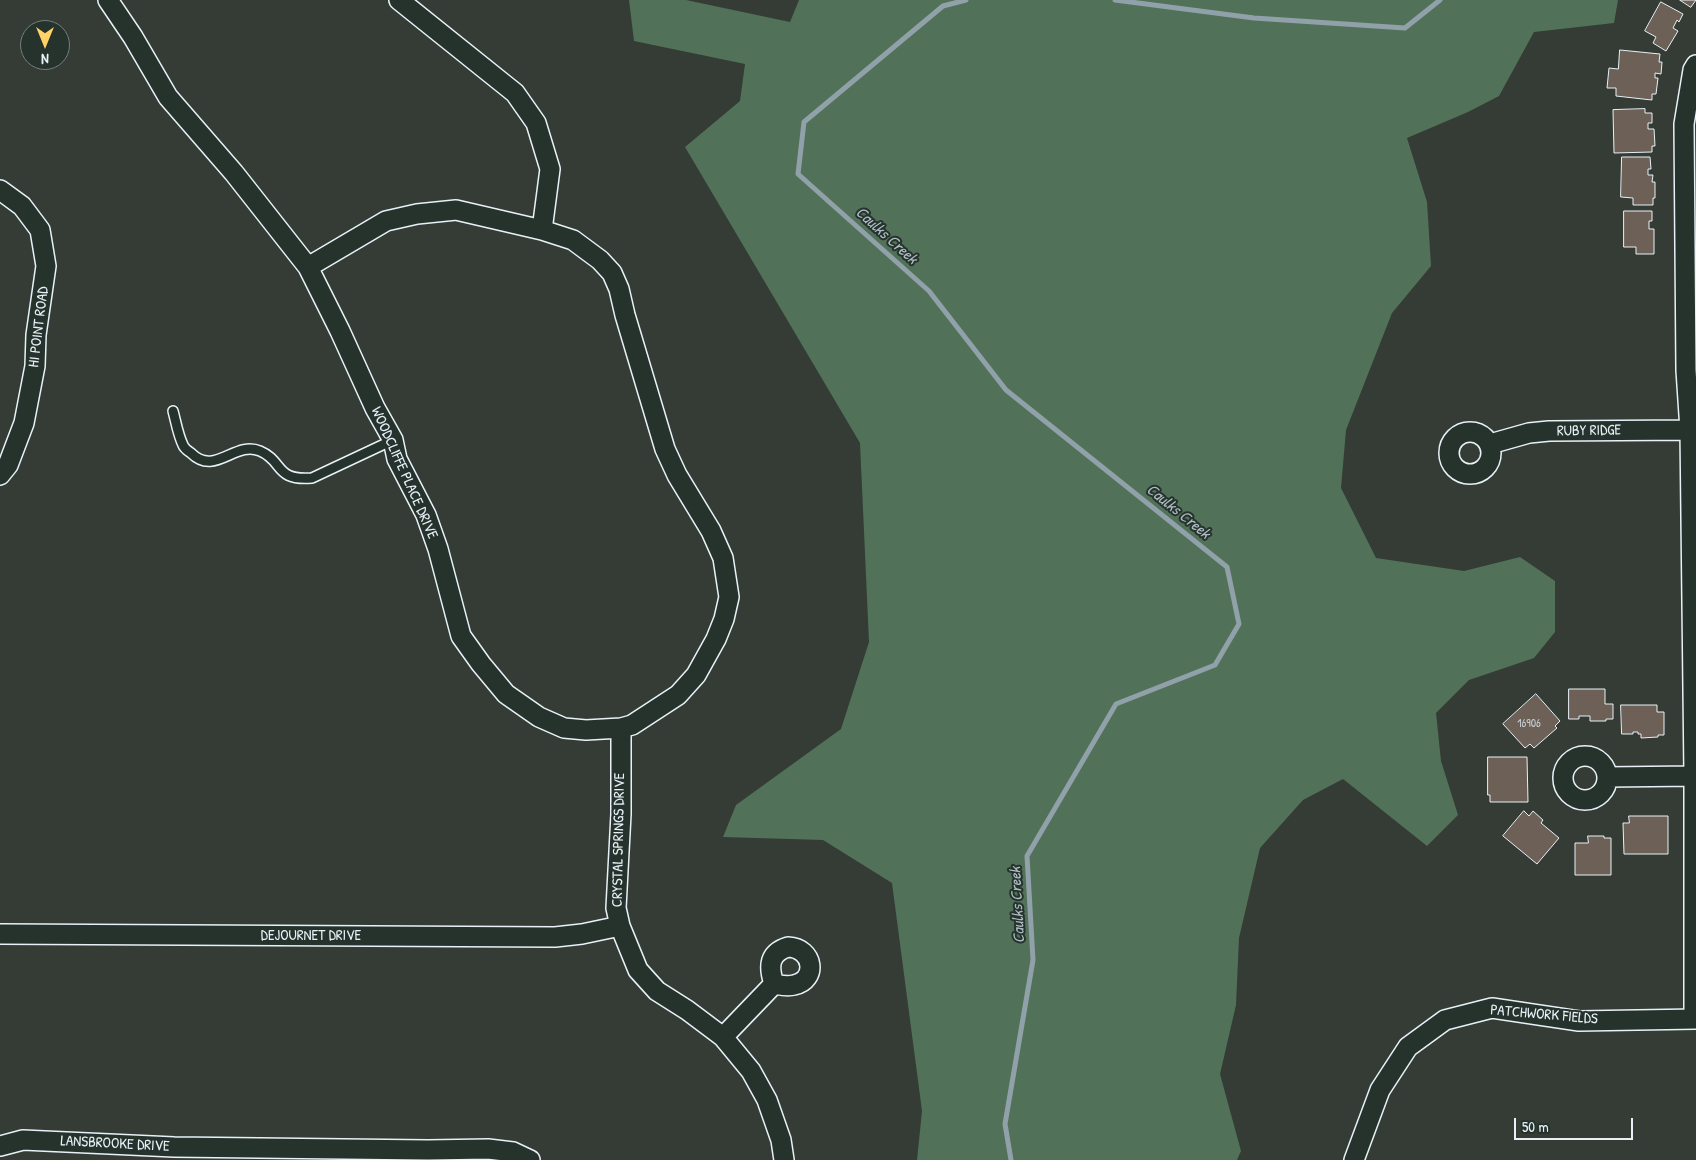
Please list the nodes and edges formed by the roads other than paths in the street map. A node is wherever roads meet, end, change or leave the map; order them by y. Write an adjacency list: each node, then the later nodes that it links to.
1 (108, 0): 6 (street, WOODCLIFFE PLACE DRIVE)
2 (408, 3): 5 (street)
3 (1696, 65): 8 (street)
4 (0, 190): 11 (street, HI POINT ROAD)
5 (542, 230): 6 (street, WOODCLIFFE PLACE DRIVE); 12 (street, WOODCLIFFE PLACE DRIVE)
6 (308, 267): 9 (street, WOODCLIFFE PLACE DRIVE)
7 (173, 411): 9 (lane)
8 (1690, 430): 10 (street, RUBY RIDGE); 13 (street)
9 (393, 440): 12 (street, WOODCLIFFE PLACE DRIVE)
10 (1490, 444)
11 (0, 475)
12 (621, 728): 15 (street, CRYSTAL SPRINGS DRIVE)
13 (1694, 776): 14 (street); 18 (street)
14 (1607, 777)
15 (620, 926): 16 (street, DEJOURNET DRIVE); 19 (street, CRYSTAL SPRINGS DRIVE)
16 (0, 934)
17 (774, 984): 19 (street)
18 (1695, 1019): 25 (street, PATCHWORK FIELDS)
19 (723, 1037): 24 (street, CRYSTAL SPRINGS DRIVE)
20 (0, 1146): 21 (street, LANSBROOKE DRIVE)
21 (174, 1153): 22 (street, LANSBROOKE DRIVE)
22 (428, 1155): 23 (street, LANSBROOKE DRIVE)
23 (530, 1160)
24 (784, 1160)
25 (1354, 1160)

